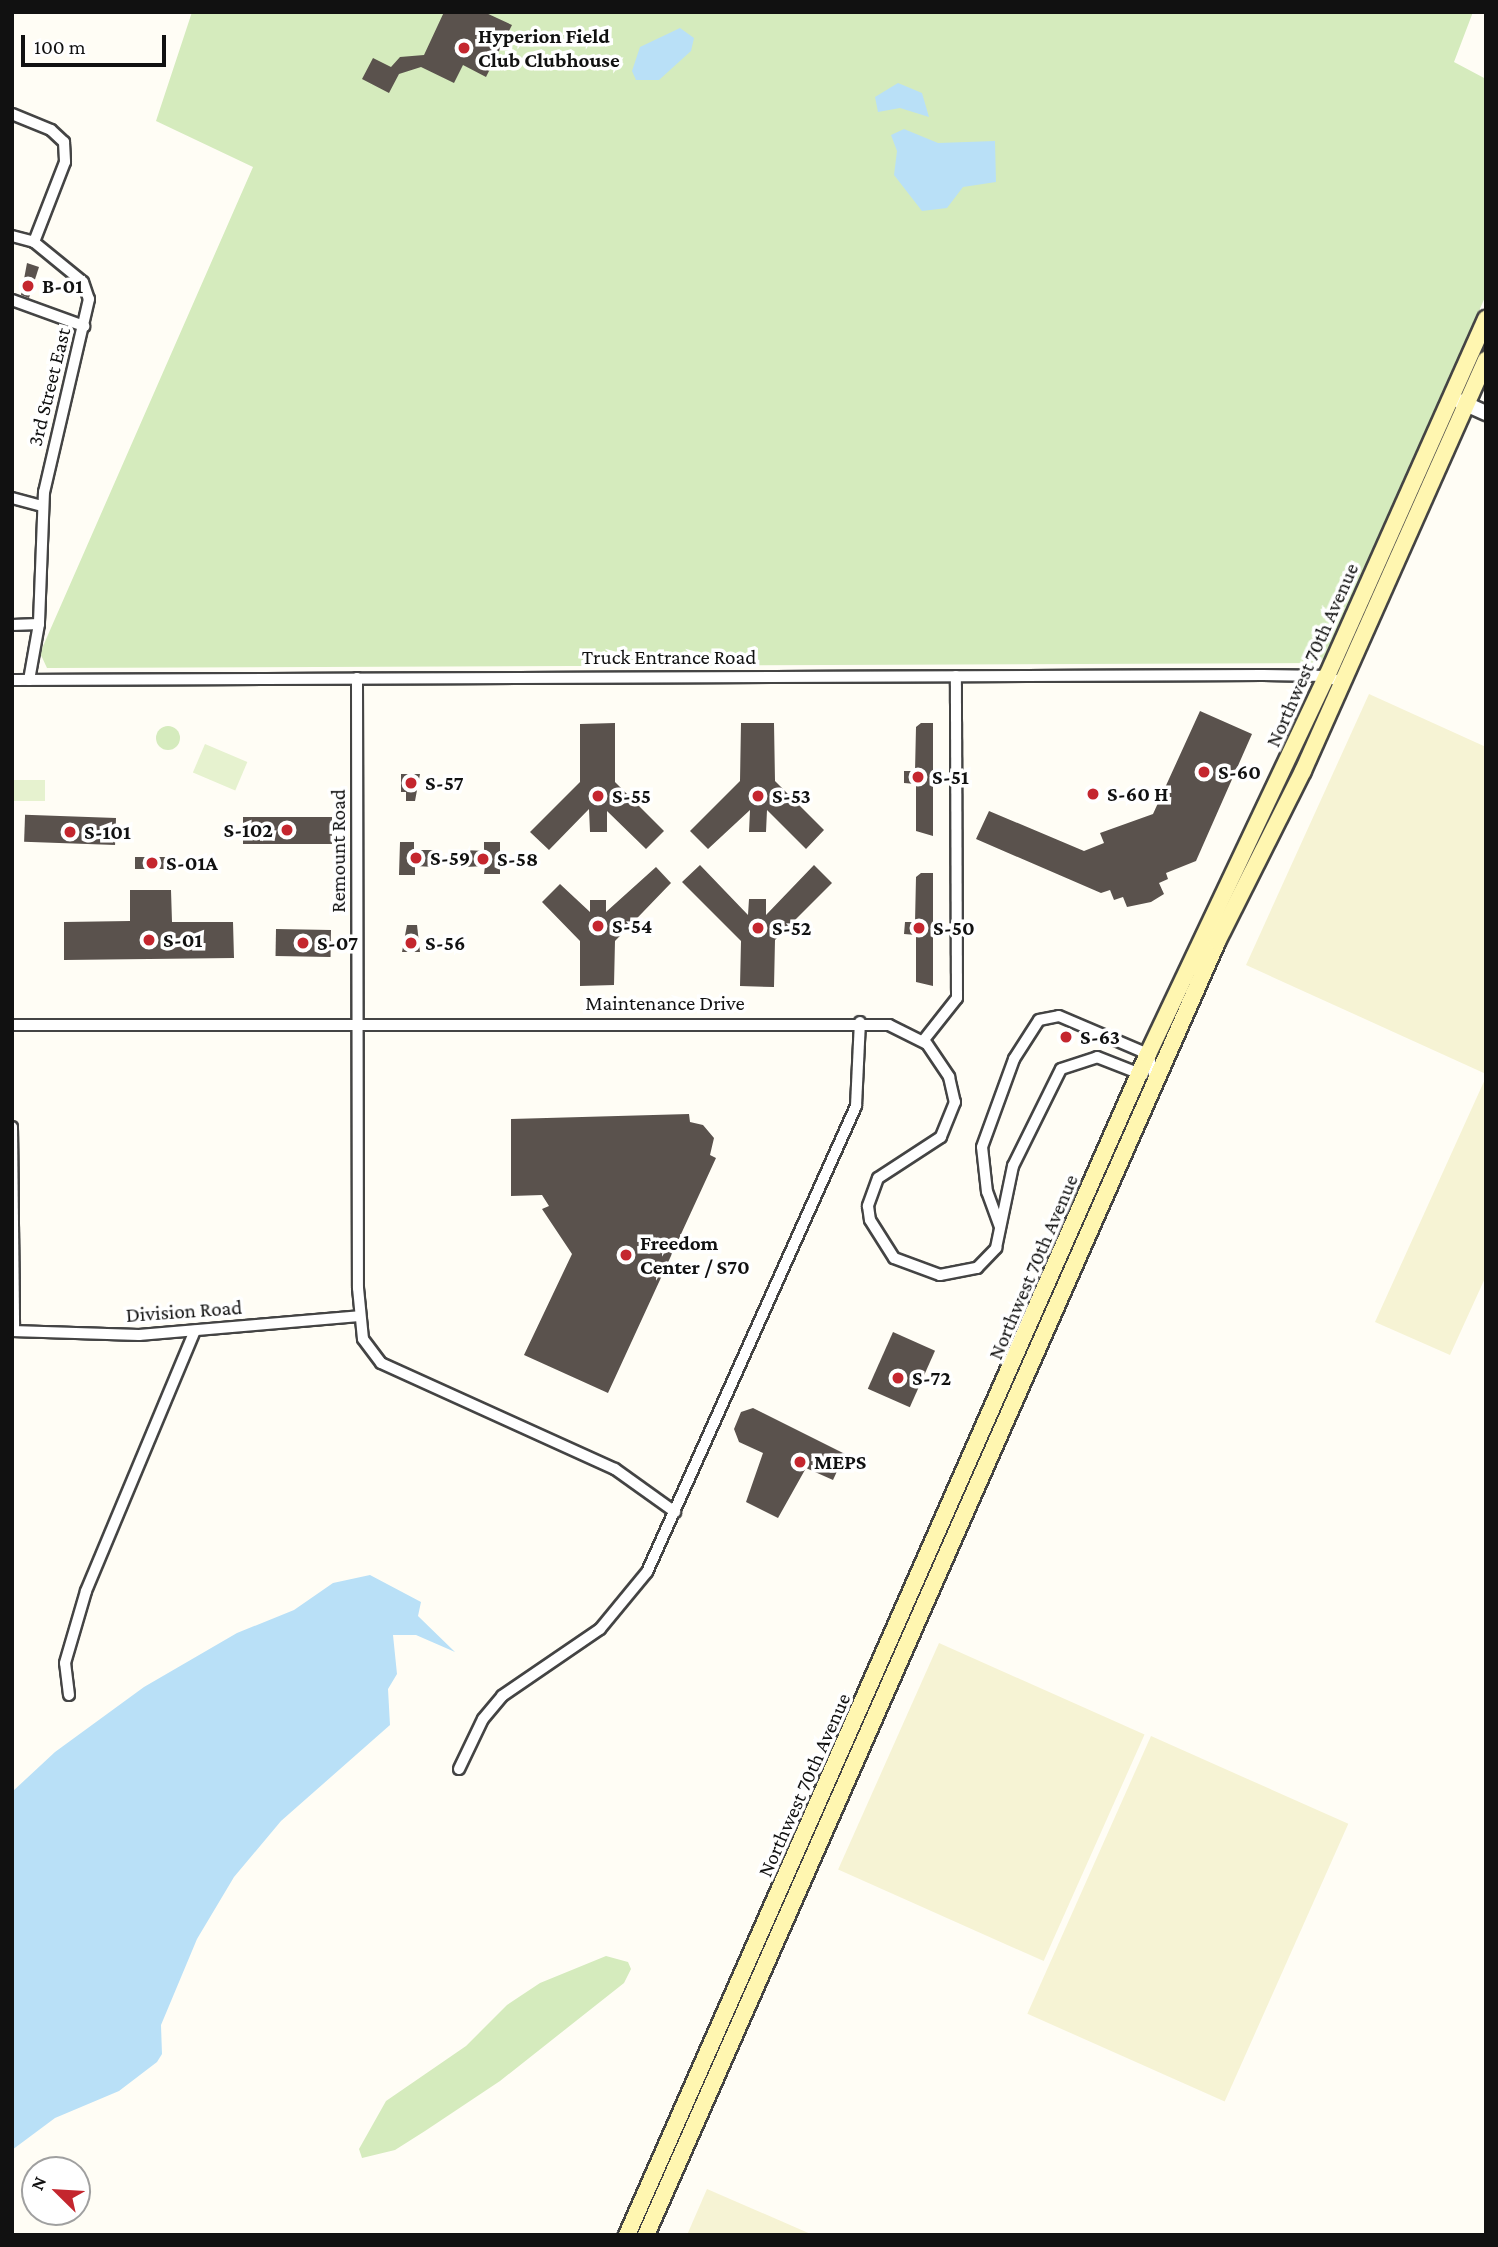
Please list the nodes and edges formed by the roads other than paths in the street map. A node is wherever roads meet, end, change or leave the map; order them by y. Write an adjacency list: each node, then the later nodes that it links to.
1 (12, 114): 3 (street)
2 (12, 236): 3 (street)
3 (33, 242): 6 (street, 3rd Street East)
4 (12, 300): 6 (street)
5 (1486, 319): 8 (main road, Northwest 70th Avenue)
6 (84, 326): 11 (street, 3rd Street East)
7 (1486, 360): 8 (main road, Northwest 70th Avenue)
8 (1458, 400): 9 (street); 16 (main road, Northwest 70th Avenue)
9 (1486, 413)
10 (12, 498): 11 (street)
11 (42, 506): 12 (street, 3rd Street East)
12 (39, 624): 13 (street); 18 (street, 3rd Street East)
13 (12, 625)
14 (956, 676): 15 (street, Truck Entrance Road); 16 (street, Truck Entrance Road); 22 (street)
15 (357, 678): 18 (street, Truck Entrance Road); 20 (street, Remount Road)
16 (1334, 679): 23 (main road, Northwest 70th Avenue); 24 (main road, Northwest 70th Avenue)
17 (12, 680): 18 (street, Truck Entrance Road)
18 (29, 680)
19 (860, 1022): 20 (street, Maintenance Drive); 22 (street, Maintenance Drive); 30 (street)
20 (358, 1024): 21 (street, Maintenance Drive); 27 (street, Remount Road)
21 (12, 1025)
22 (923, 1041): 26 (street, Maintenance Drive)
23 (1148, 1054): 24 (main road, Northwest 70th Avenue); 26 (street)
24 (1148, 1077): 26 (street); 33 (main road, Northwest 70th Avenue); 34 (main road, Northwest 70th Avenue)
25 (12, 1127): 28 (street)
26 (1001, 1228)
27 (359, 1316): 29 (street, Division Road); 30 (street, Remount Road)
28 (13, 1331): 29 (street, Division Road)
29 (195, 1331): 31 (street)
30 (674, 1513): 32 (street)
31 (69, 1695)
32 (459, 1769)
33 (627, 2235)
34 (646, 2235)

